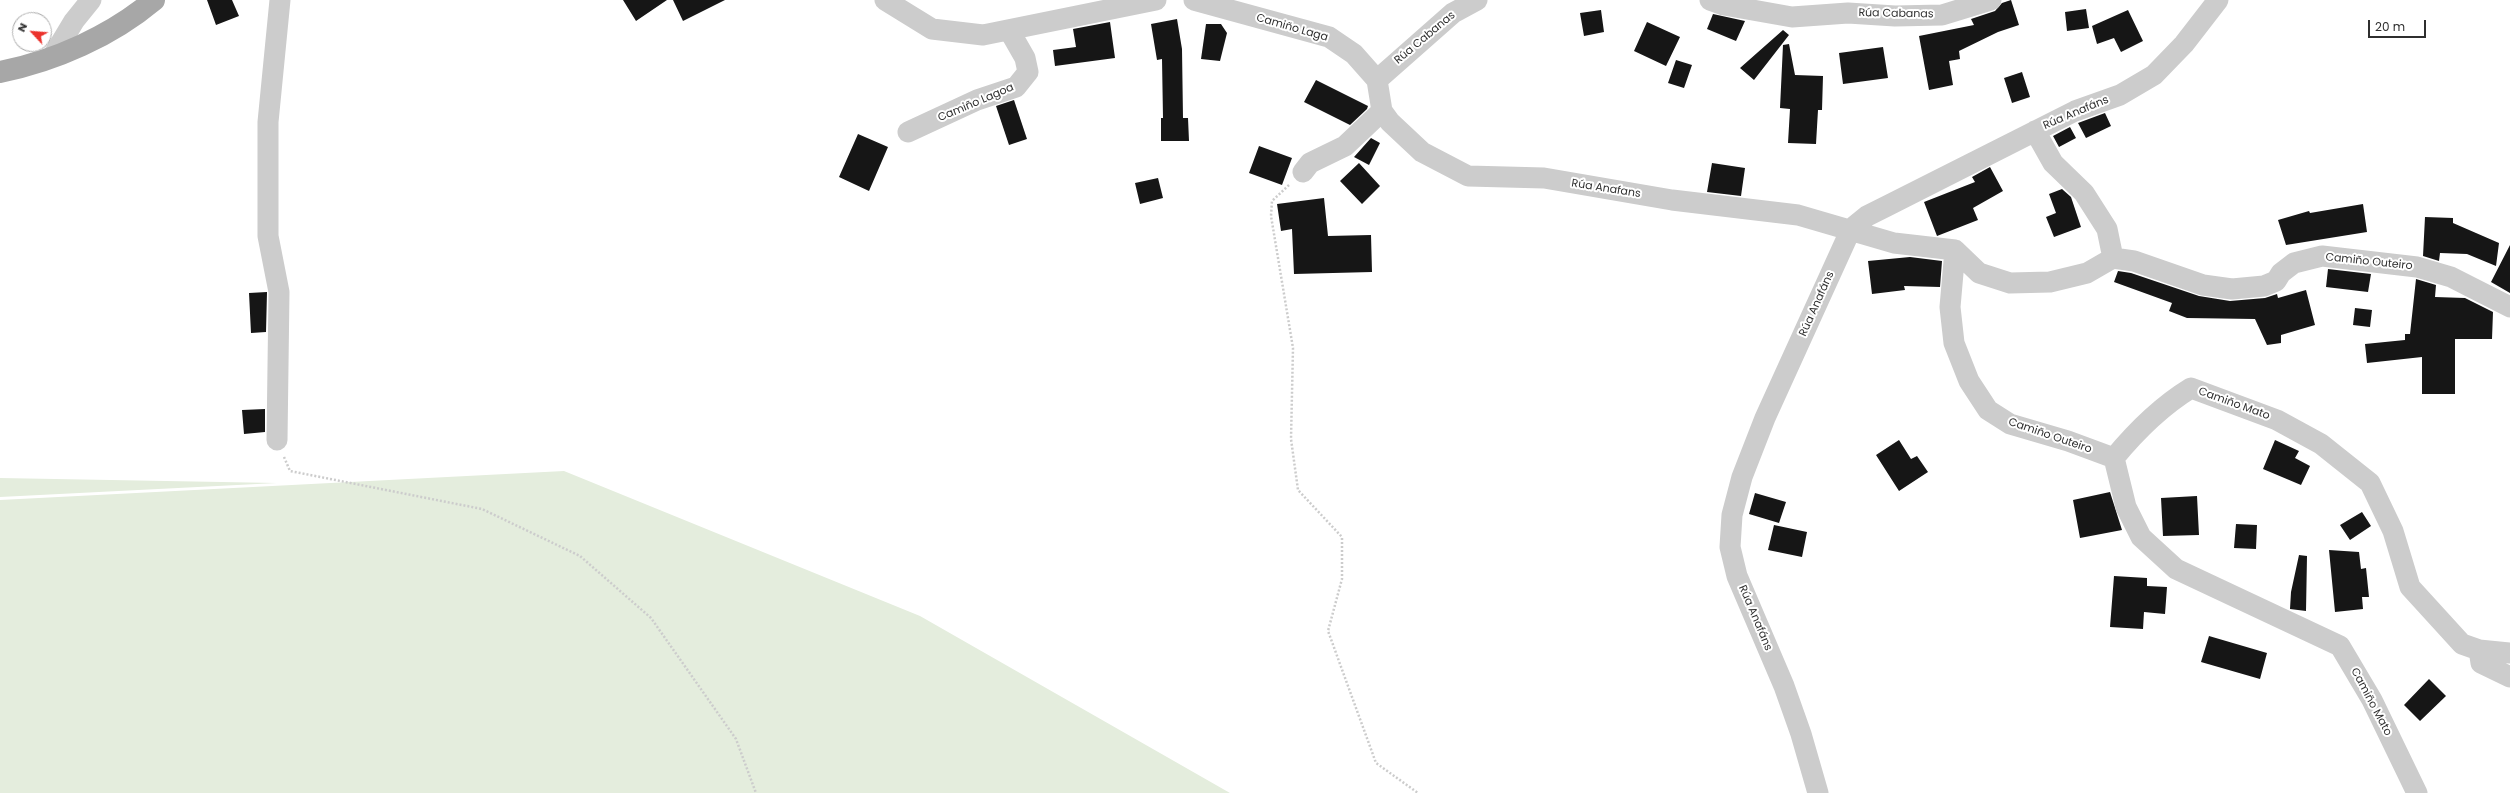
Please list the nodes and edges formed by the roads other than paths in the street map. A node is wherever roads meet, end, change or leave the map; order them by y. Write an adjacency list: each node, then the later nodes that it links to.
1 (91, 0): 13 (street)
2 (154, 0): 13 (main road)
3 (280, 0): 24 (street)
4 (885, 0): 12 (street)
5 (1156, 0): 12 (street)
6 (1194, 0): 15 (street, Camiño Laga)
7 (1476, 0): 15 (street, Rúa Cabanas)
8 (1710, 0): 11 (street, Rúa Cabanas)
9 (1991, 0): 11 (street, Rúa Cabanas)
10 (2218, 0): 17 (street, Rúa Anafáns)
11 (1848, 7)
12 (1009, 30): 18 (street, Camiño Lagoa)
13 (53, 56): 14 (main road)
14 (4, 69)
15 (1377, 80): 16 (street)
16 (1382, 111): 19 (street); 20 (street, Rúa Anafans)
17 (2035, 131): 20 (street, Rúa Anafáns); 22 (street)
18 (908, 132)
19 (1303, 172)
20 (1851, 229): 21 (street); 29 (street, Rúa Anafáns)
21 (1955, 250): 22 (street); 25 (street, Camiño Outeiro)
22 (2114, 258): 23 (street, Camiño Outeiro)
23 (2510, 307)
24 (277, 440)
25 (2114, 458): 26 (street, Camiño Mato); 30 (street, Camiño Mato)
26 (2479, 650): 27 (street, Camiño Mato); 28 (street)
27 (2510, 653)
28 (2510, 677)
29 (1818, 793)
30 (2417, 793)

